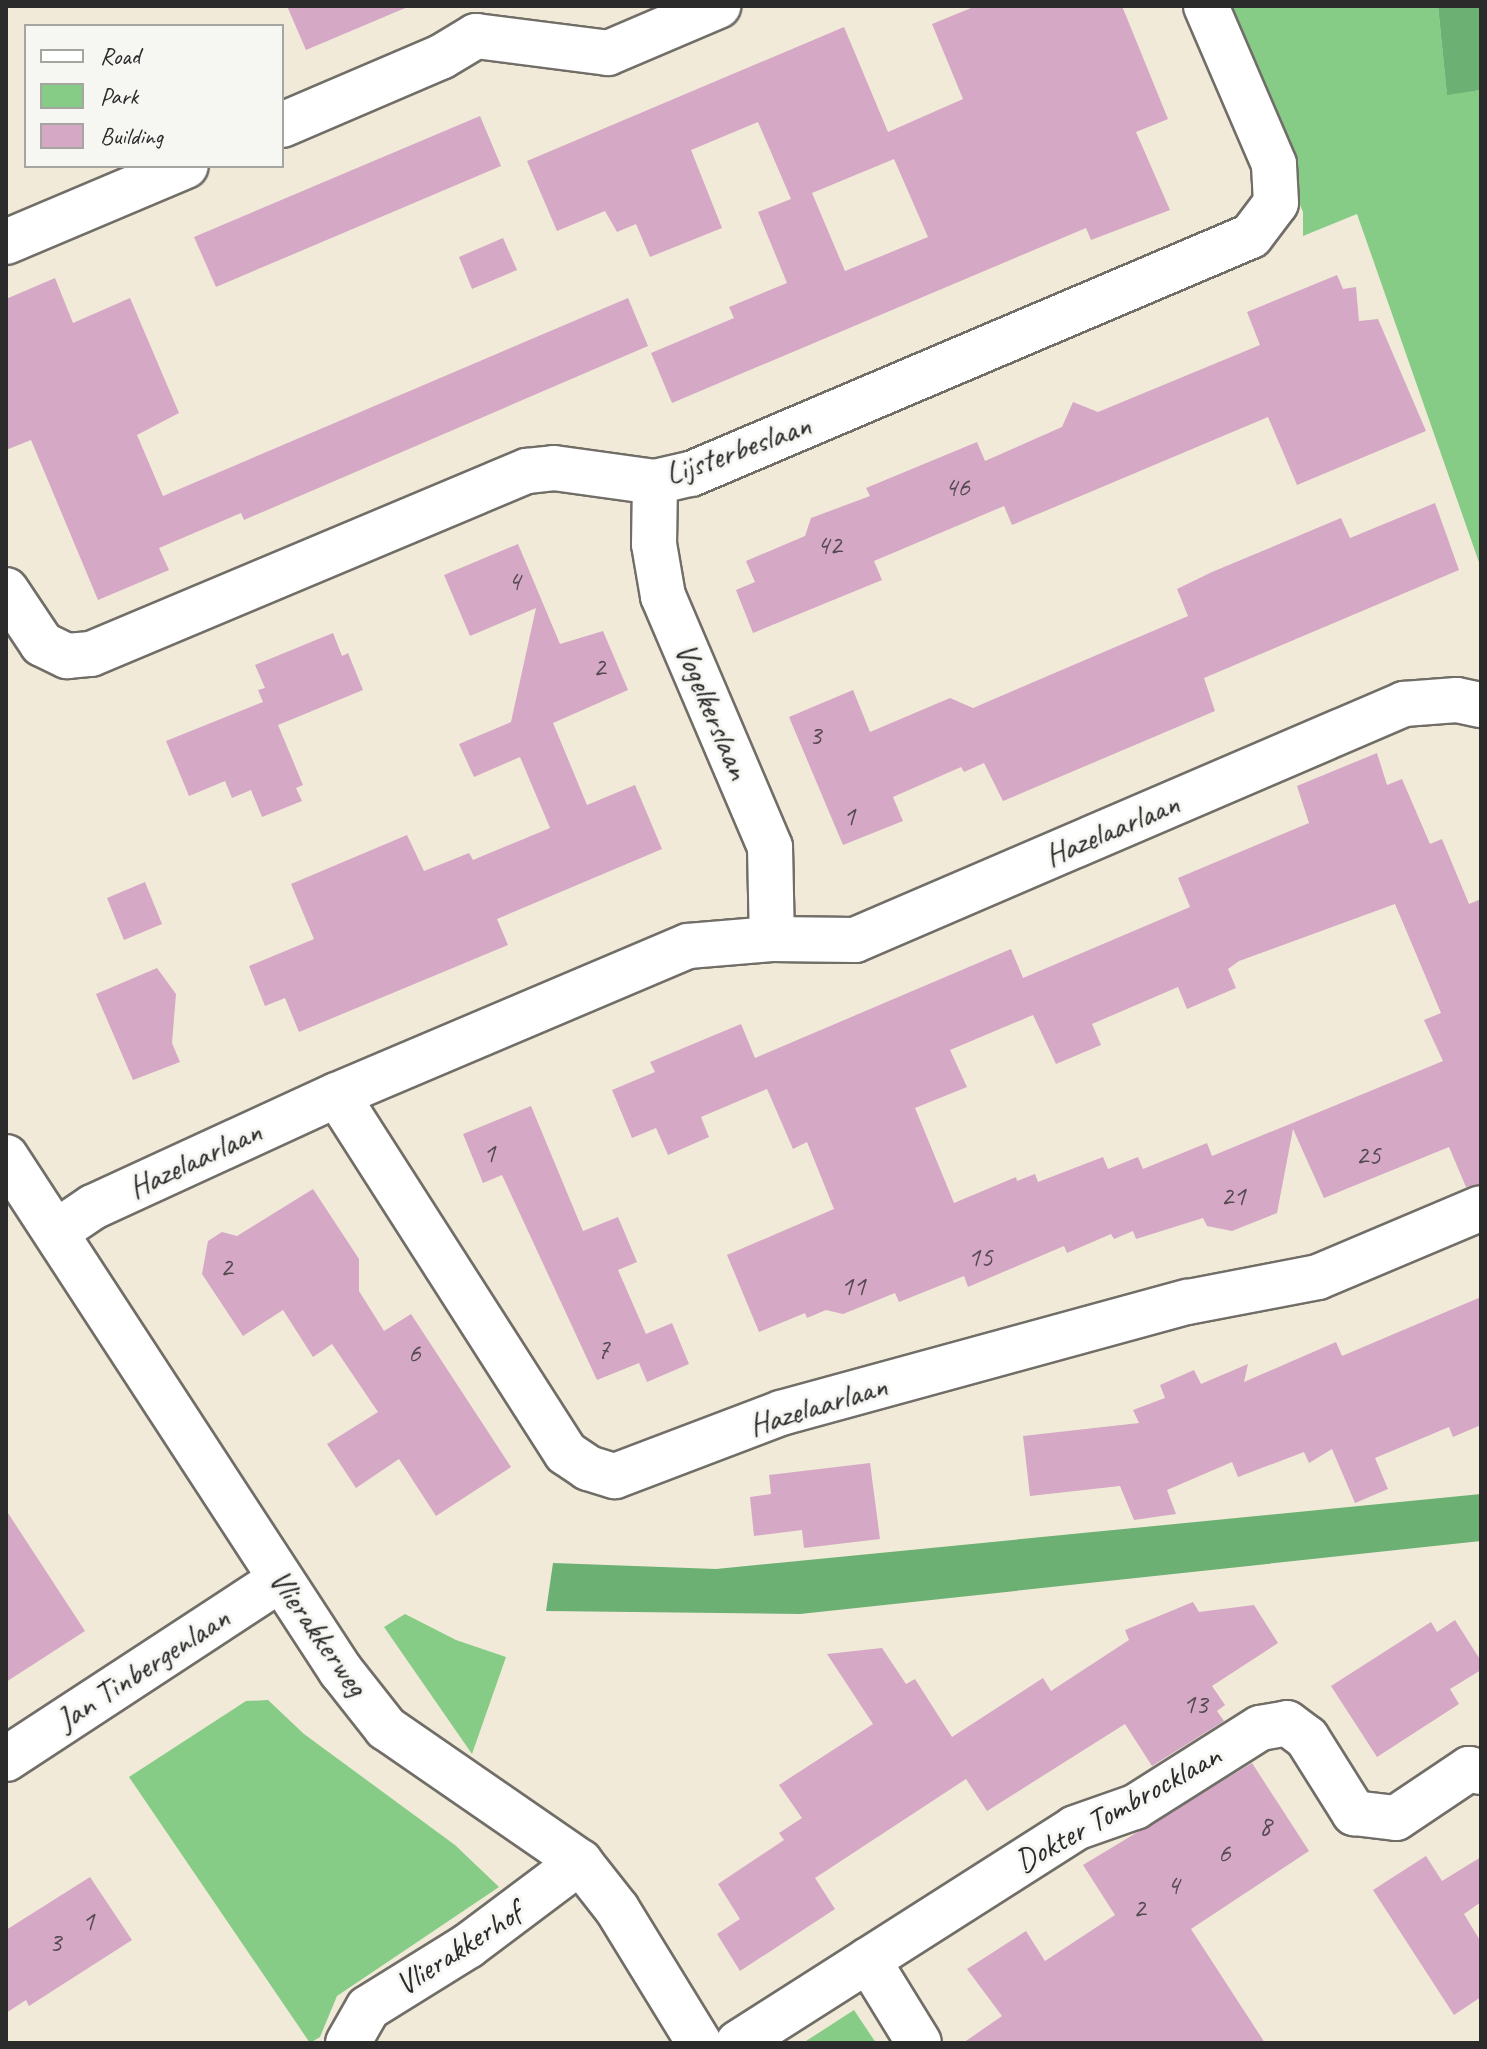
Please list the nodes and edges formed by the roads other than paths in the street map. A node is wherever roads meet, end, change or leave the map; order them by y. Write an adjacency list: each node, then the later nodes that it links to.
1 (718, 6): 3 (street)
2 (1206, 6): 7 (street, Lijsterbeslaan)
3 (470, 21): 4 (street)
4 (284, 124)
5 (181, 168): 6 (street)
6 (6, 242)
7 (655, 482): 8 (street, Lijsterbeslaan); 10 (street, Vogelkerslaan)
8 (6, 590)
9 (1481, 705): 10 (street, Hazelaarlaan)
10 (772, 939): 11 (street, Hazelaarlaan)
11 (337, 1095): 13 (street, Hazelaarlaan); 14 (street, Hazelaarlaan)
12 (6, 1157): 14 (street, Vlierakkerweg)
13 (1481, 1208)
14 (56, 1232): 15 (street, Vlierakkerweg)
15 (280, 1580): 16 (street, Jan Tinbergenlaan); 18 (street, Vlierakkerweg)
16 (6, 1759)
17 (1481, 1772): 19 (street, Dokter Tombrocklaan)
18 (580, 1862): 20 (street, Vlierakkerhof); 21 (street, Vlierakkerweg)
19 (868, 1960): 22 (street, Dokter Tombrocklaan); 23 (street)
20 (348, 2043)
21 (699, 2043)
22 (738, 2043)
23 (919, 2043)

